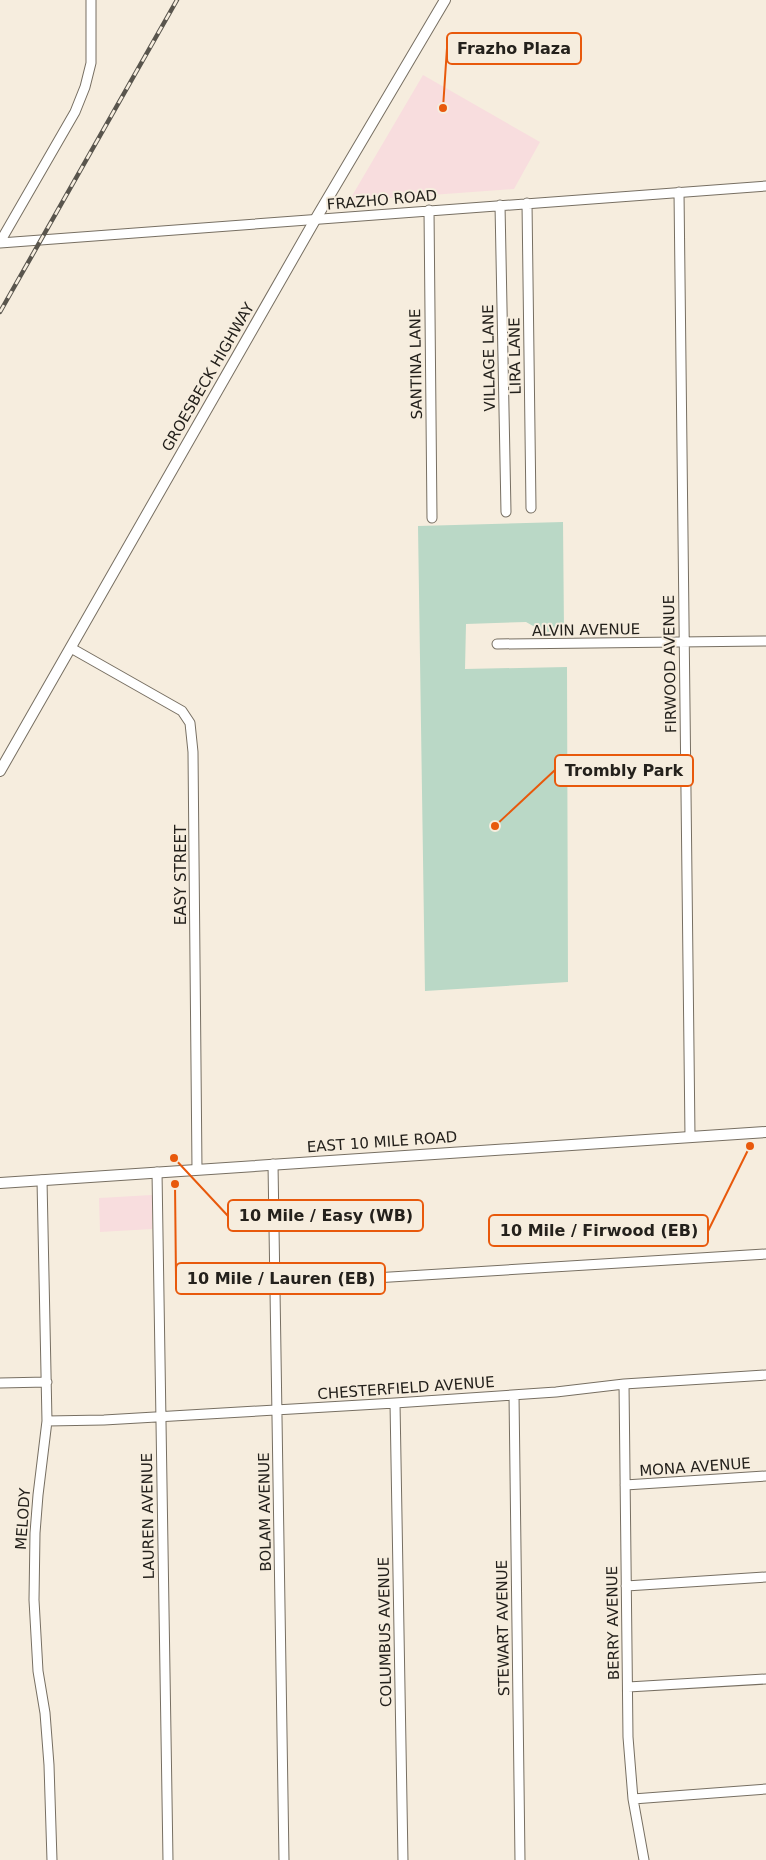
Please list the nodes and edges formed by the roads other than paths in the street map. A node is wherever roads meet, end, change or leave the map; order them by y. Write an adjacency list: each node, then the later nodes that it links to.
1 (90, 0): 9 (street)
2 (445, 0): 8 (main road, GROESBECK HIGHWAY)
3 (766, 186): 4 (street, FRAZHO ROAD)
4 (678, 192): 5 (street, FRAZHO ROAD); 13 (street, FIRWOOD AVENUE)
5 (527, 203): 6 (street, FRAZHO ROAD); 10 (street, LIRA LANE)
6 (500, 205): 7 (street, FRAZHO ROAD); 11 (street, VILLAGE LANE)
7 (429, 210): 8 (street, FRAZHO ROAD); 12 (street, SANTINA LANE)
8 (315, 220): 9 (street, FRAZHO ROAD); 16 (main road, GROESBECK HIGHWAY)
9 (0, 242)
10 (530, 508)
11 (506, 512)
12 (432, 518)
13 (683, 642): 14 (street, ALVIN AVENUE); 15 (street, ALVIN AVENUE); 19 (street, FIRWOOD AVENUE)
14 (766, 642)
15 (497, 644)
16 (71, 648): 17 (main road, GROESBECK HIGHWAY); 21 (street, EASY STREET)
17 (0, 771)
18 (766, 1132): 19 (main road, EAST 10 MILE ROAD)
19 (690, 1136): 20 (main road, EAST 10 MILE ROAD)
20 (273, 1164): 21 (main road, EAST 10 MILE ROAD); 26 (street, BOLAM AVENUE)
21 (197, 1169): 22 (main road, EAST 10 MILE ROAD)
22 (157, 1172): 23 (main road, EAST 10 MILE ROAD); 34 (street, LAUREN AVENUE)
23 (42, 1180): 24 (main road, EAST 10 MILE ROAD); 28 (street, MELODY)
24 (0, 1183)
25 (766, 1254): 26 (street)
26 (276, 1284): 33 (street, BOLAM AVENUE)
27 (766, 1375): 30 (street, CHESTERFIELD AVENUE)
28 (47, 1382): 29 (street); 35 (street, MELODY)
29 (0, 1383)
30 (624, 1384): 31 (street, CHESTERFIELD AVENUE); 37 (street, BERRY AVENUE)
31 (514, 1395): 32 (street, CHESTERFIELD AVENUE); 48 (street, STEWART AVENUE)
32 (395, 1403): 33 (street, CHESTERFIELD AVENUE); 47 (street, COLUMBUS AVENUE)
33 (277, 1410): 34 (street, CHESTERFIELD AVENUE); 46 (street, BOLAM AVENUE)
34 (160, 1416): 35 (street, CHESTERFIELD AVENUE); 45 (street, LAUREN AVENUE)
35 (47, 1421): 44 (street, MELODY)
36 (766, 1476): 37 (street, MONA AVENUE)
37 (625, 1485): 39 (street, BERRY AVENUE)
38 (766, 1577): 39 (street)
39 (626, 1586): 41 (street, BERRY AVENUE)
40 (766, 1679): 41 (street)
41 (628, 1687): 43 (street, BERRY AVENUE)
42 (766, 1789): 43 (street)
43 (633, 1799): 50 (street, BERRY AVENUE)
44 (52, 1860)
45 (168, 1860)
46 (284, 1860)
47 (402, 1860)
48 (520, 1860)
49 (638, 1860): 50 (street)
50 (644, 1860)

